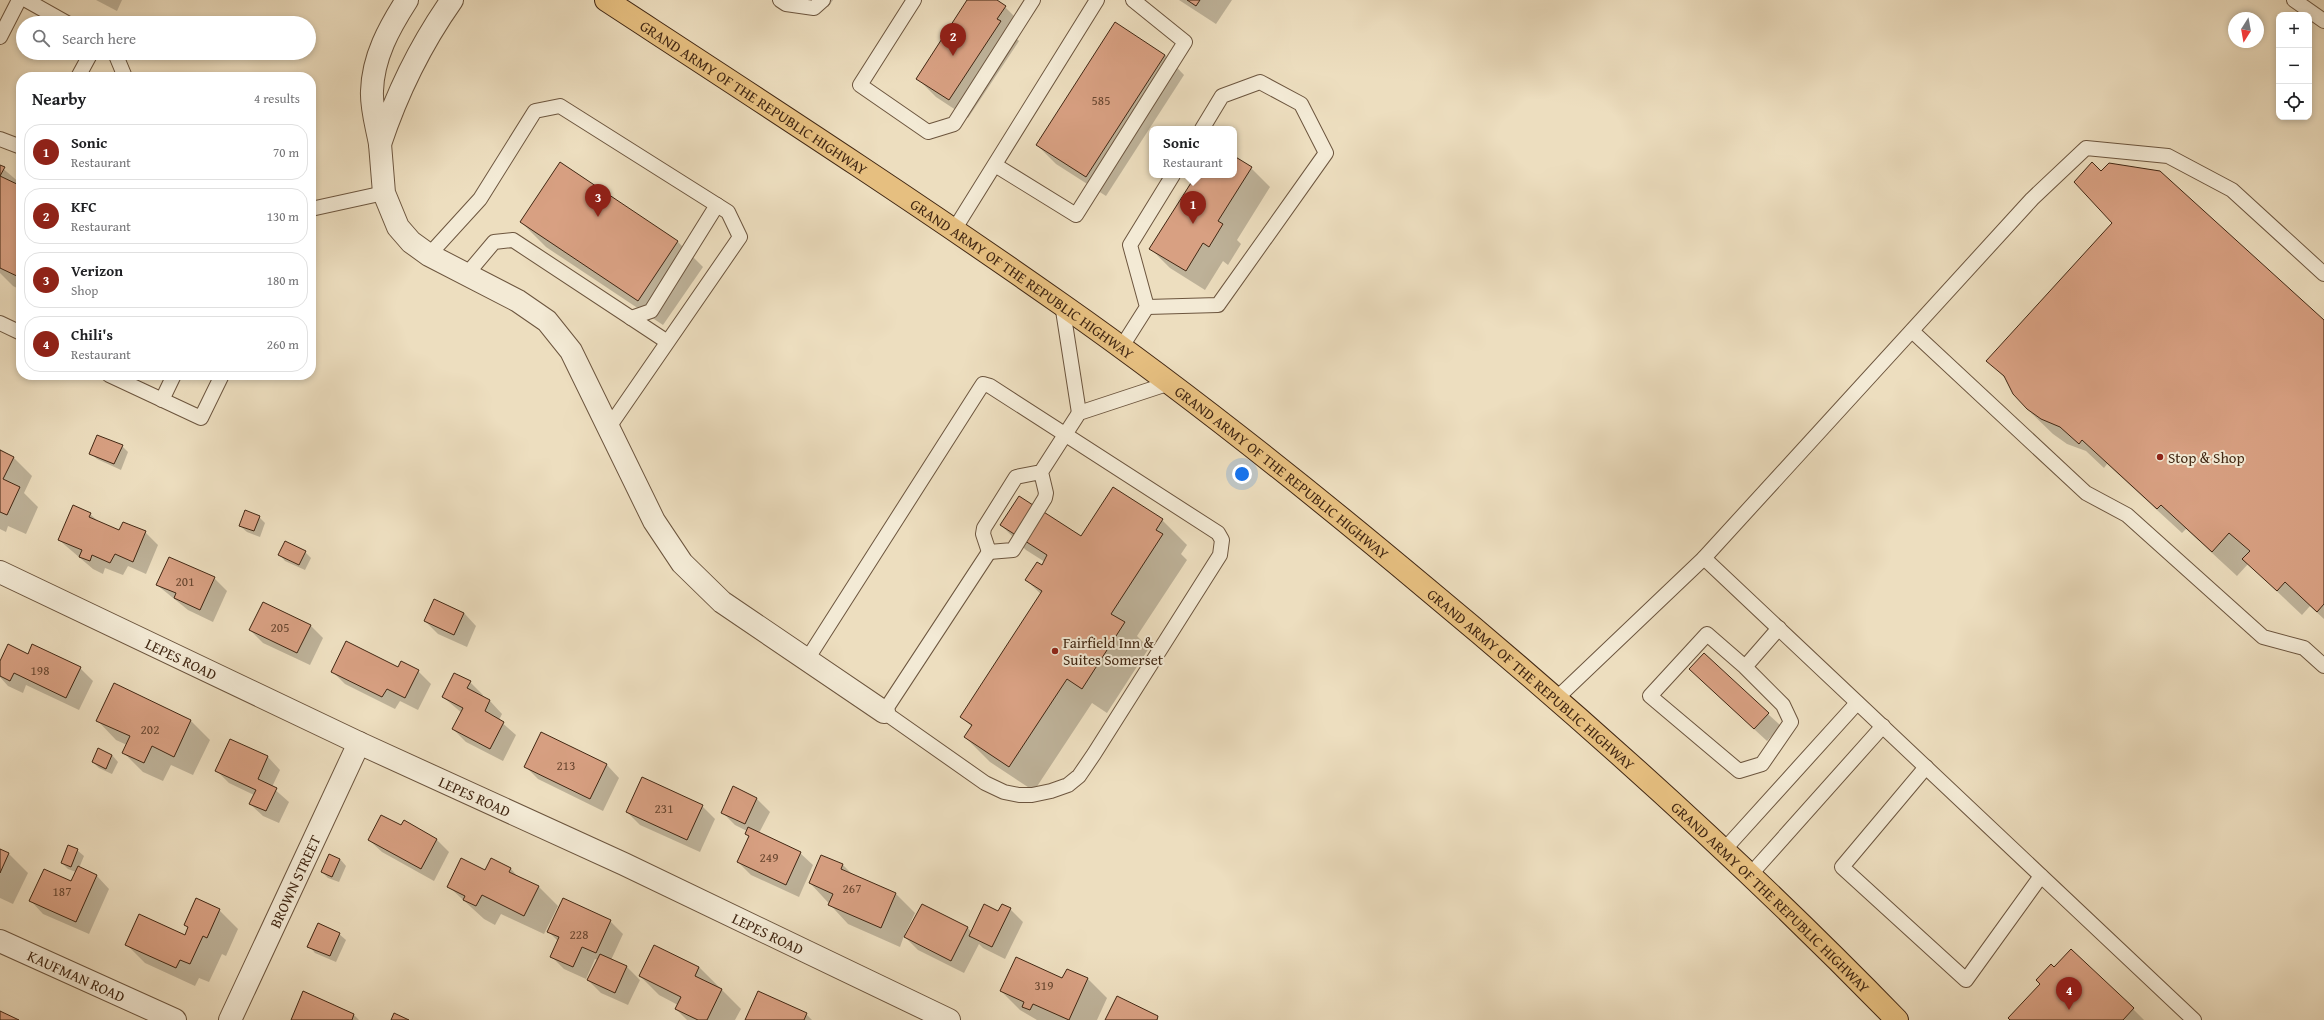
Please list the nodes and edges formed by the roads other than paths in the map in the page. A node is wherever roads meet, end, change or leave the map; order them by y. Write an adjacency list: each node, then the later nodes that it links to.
1 (19, 0): 15 (lane)
2 (26, 0): 13 (lane)
3 (407, 0): 22 (street)
4 (452, 0): 22 (street)
5 (606, 0): 29 (main road, GRAND ARMY OF THE REPUBLIC HIGHWAY)
6 (780, 0): 7 (lane)
7 (823, 0)
8 (914, 0): 9 (lane)
9 (1033, 0)
10 (1097, 0): 24 (lane)
11 (1133, 0): 24 (lane)
12 (2294, 0): 14 (lane)
13 (55, 16)
14 (2324, 21)
15 (0, 37)
16 (87, 60): 18 (lane)
17 (118, 60): 19 (lane)
18 (81, 72)
19 (123, 72)
20 (1204, 126): 34 (lane)
21 (0, 139): 23 (lane)
22 (380, 144): 26 (street)
23 (16, 146)
24 (995, 165): 29 (lane)
25 (1171, 178): 34 (lane)
26 (384, 193): 28 (lane); 30 (street)
27 (717, 205): 30 (lane); 35 (lane); 39 (lane)
28 (316, 208)
29 (954, 230): 33 (main road, GRAND ARMY OF THE REPUBLIC HIGHWAY)
30 (429, 254): 31 (street)
31 (467, 274): 35 (lane); 47 (street)
32 (2324, 274): 38 (lane)
33 (1062, 304): 40 (main road, GRAND ARMY OF THE REPUBLIC HIGHWAY); 46 (lane)
34 (1147, 307): 40 (lane)
35 (631, 318): 39 (lane)
36 (0, 324): 37 (lane)
37 (16, 331)
38 (1912, 331): 51 (lane); 55 (lane)
39 (666, 341): 47 (lane)
40 (1122, 348): 44 (main road, GRAND ARMY OF THE REPUBLIC HIGHWAY)
41 (120, 380): 45 (lane)
42 (172, 380): 45 (lane)
43 (220, 380): 45 (lane)
44 (1170, 383): 46 (lane); 57 (main road, GRAND ARMY OF THE REPUBLIC HIGHWAY)
45 (162, 400)
46 (1079, 413): 48 (lane)
47 (609, 427): 54 (street)
48 (1065, 434): 49 (lane); 54 (lane); 59 (lane)
49 (1041, 472): 50 (lane); 50 (lane)
50 (989, 552): 59 (lane)
51 (1704, 558): 53 (lane); 57 (lane)
52 (0, 572): 61 (street, LEPES ROAD)
53 (1779, 628): 56 (lane); 58 (lane)
54 (808, 658): 59 (street)
55 (2324, 666)
56 (1745, 667): 56 (lane)
57 (1557, 698): 63 (main road, GRAND ARMY OF THE REPUBLIC HIGHWAY)
58 (1858, 703): 60 (lane); 63 (lane)
59 (884, 712)
60 (1883, 726): 62 (lane); 64 (lane)
61 (359, 743): 68 (street, BROWN STREET); 69 (street, LEPES ROAD)
62 (1926, 767): 65 (lane); 65 (lane)
63 (1724, 850): 64 (main road, GRAND ARMY OF THE REPUBLIC HIGHWAY)
64 (1750, 875): 70 (main road, GRAND ARMY OF THE REPUBLIC HIGHWAY)
65 (2041, 876): 71 (lane)
66 (0, 941): 67 (street, KAUFMAN ROAD)
67 (175, 1020)
68 (230, 1020)
69 (949, 1020)
70 (1898, 1020)
71 (2194, 1020)

